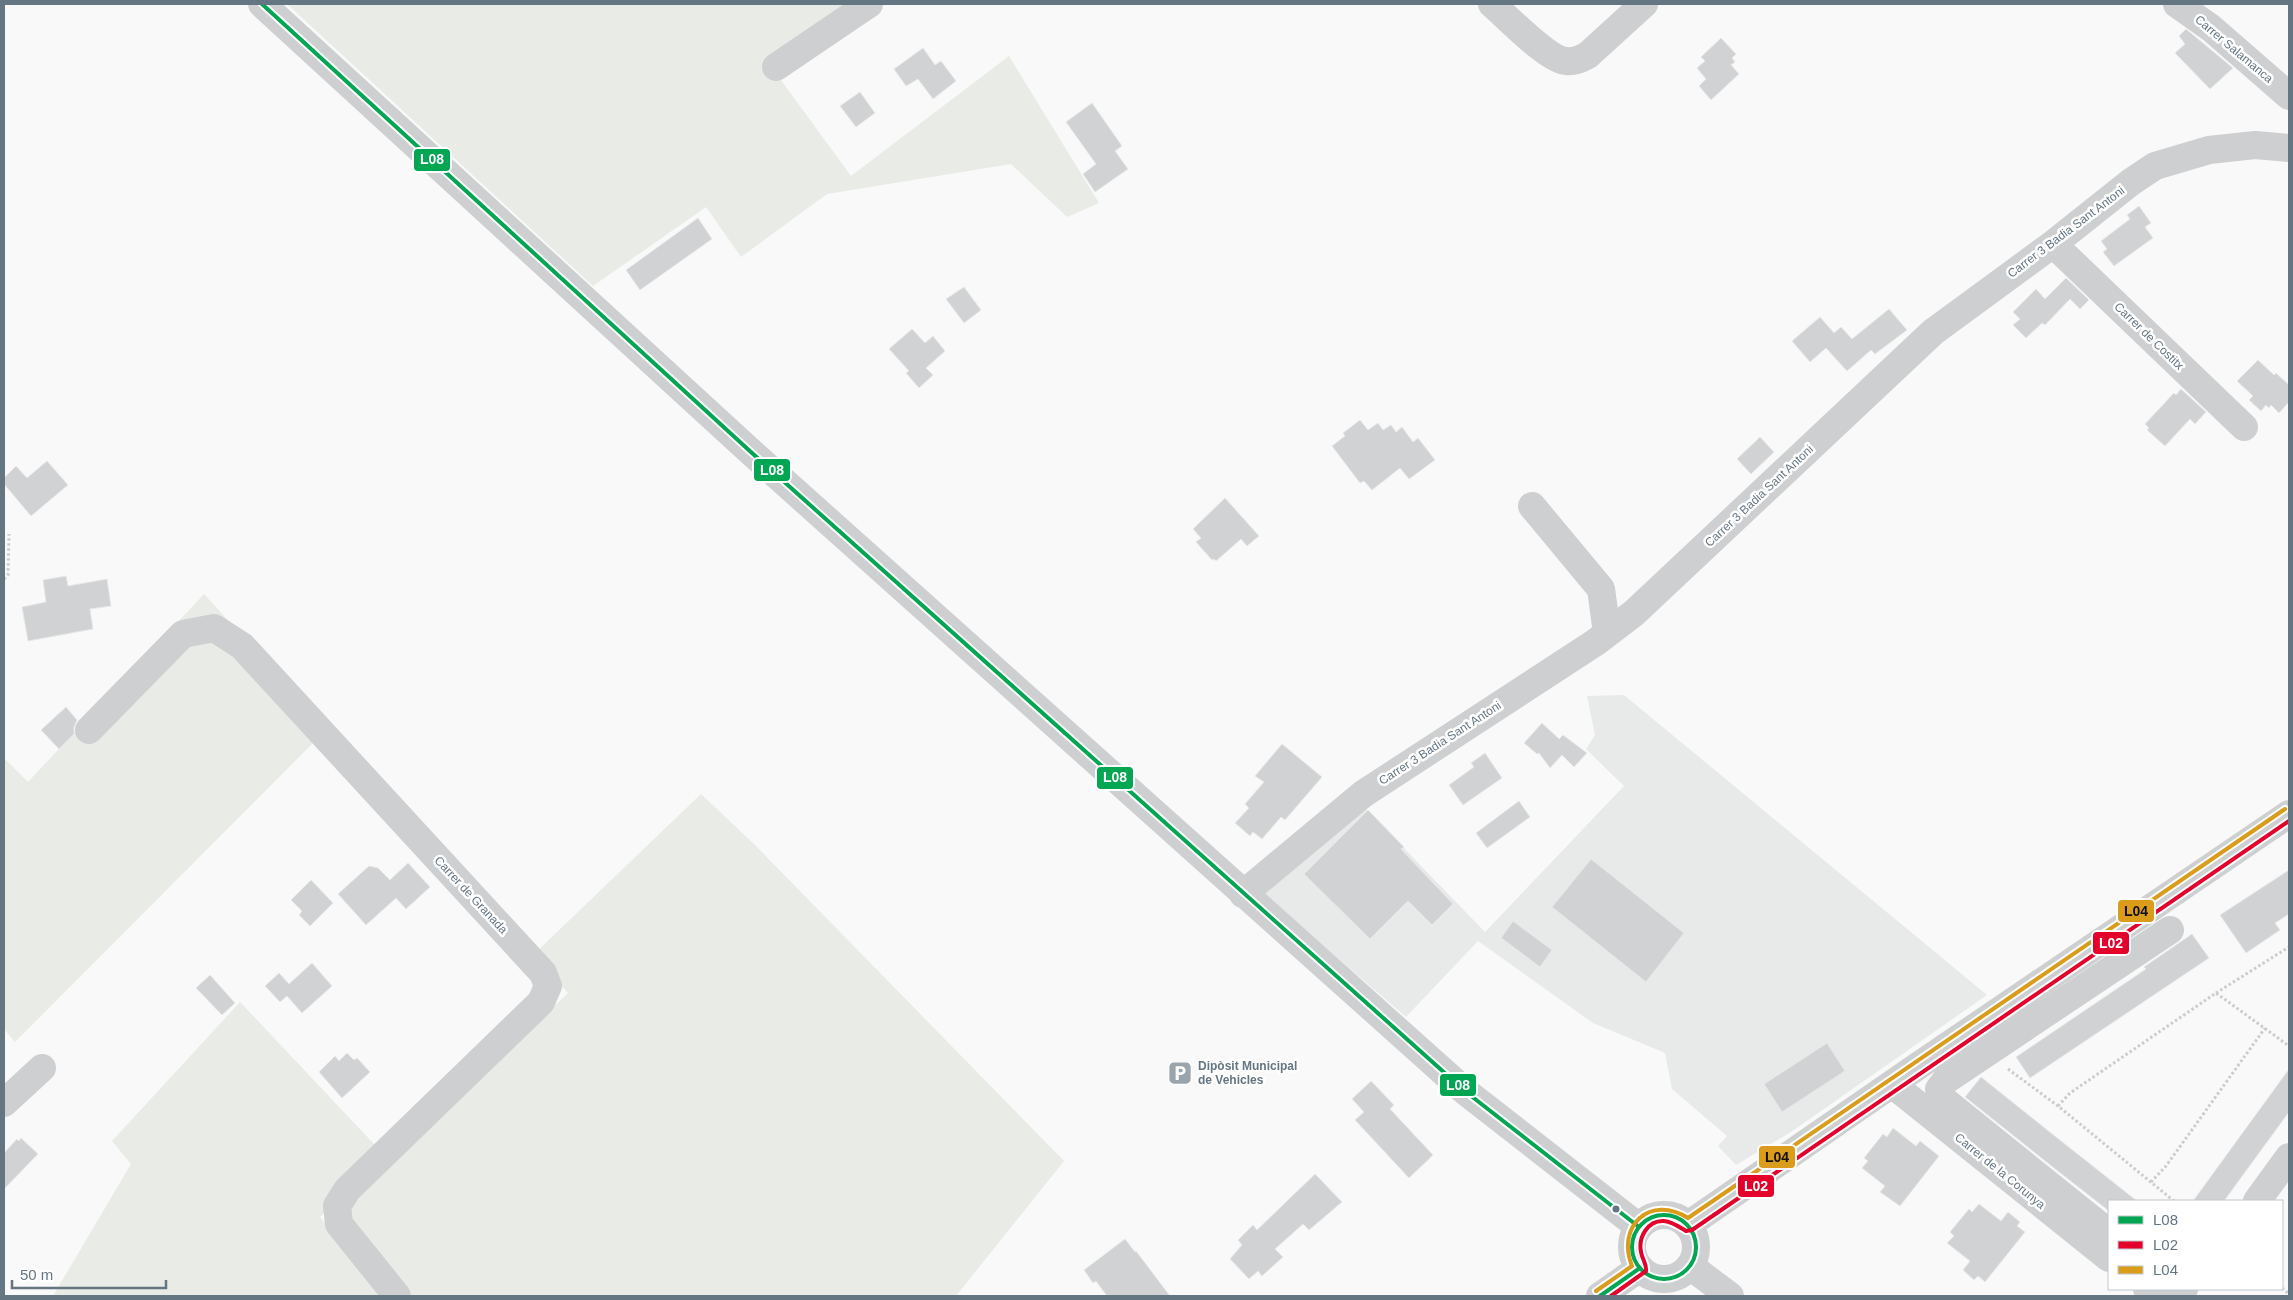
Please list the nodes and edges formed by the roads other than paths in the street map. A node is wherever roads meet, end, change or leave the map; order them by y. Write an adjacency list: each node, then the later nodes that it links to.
1 (262, 4): 15 (street)
2 (869, 4): 6 (street)
3 (1492, 4): 4 (street)
4 (1644, 4)
5 (2177, 4): 7 (street, Carrer Salamanca)
6 (776, 67)
7 (2289, 96)
8 (2289, 148): 9 (street, Carrer 3 Badia Sant Antoni)
9 (2053, 244): 10 (street, Carrer de Costitx); 12 (street, Carrer 3 Badia Sant Antoni)
10 (2244, 427)
11 (1532, 506): 12 (street)
12 (1607, 634): 15 (street, Carrer 3 Badia Sant Antoni)
13 (89, 730): 30 (street, Carrer de Granada)
14 (2289, 814): 18 (street)
15 (1250, 907): 23 (street)
16 (2170, 930): 24 (street)
17 (42, 1068): 19 (street)
18 (1892, 1084): 22 (street); 25 (street, Carrer de la Corunya)
19 (4, 1104)
20 (2289, 1157): 21 (street)
21 (2258, 1200)
22 (1688, 1225): 23 (street); 26 (street)
23 (1639, 1227): 27 (street)
24 (2108, 1232)
25 (2108, 1257)
26 (1690, 1266): 27 (street); 32 (street)
27 (1640, 1268): 31 (street)
28 (2158, 1290): 29 (street)
29 (2181, 1292)
30 (397, 1296)
31 (1600, 1296)
32 (1730, 1296)

